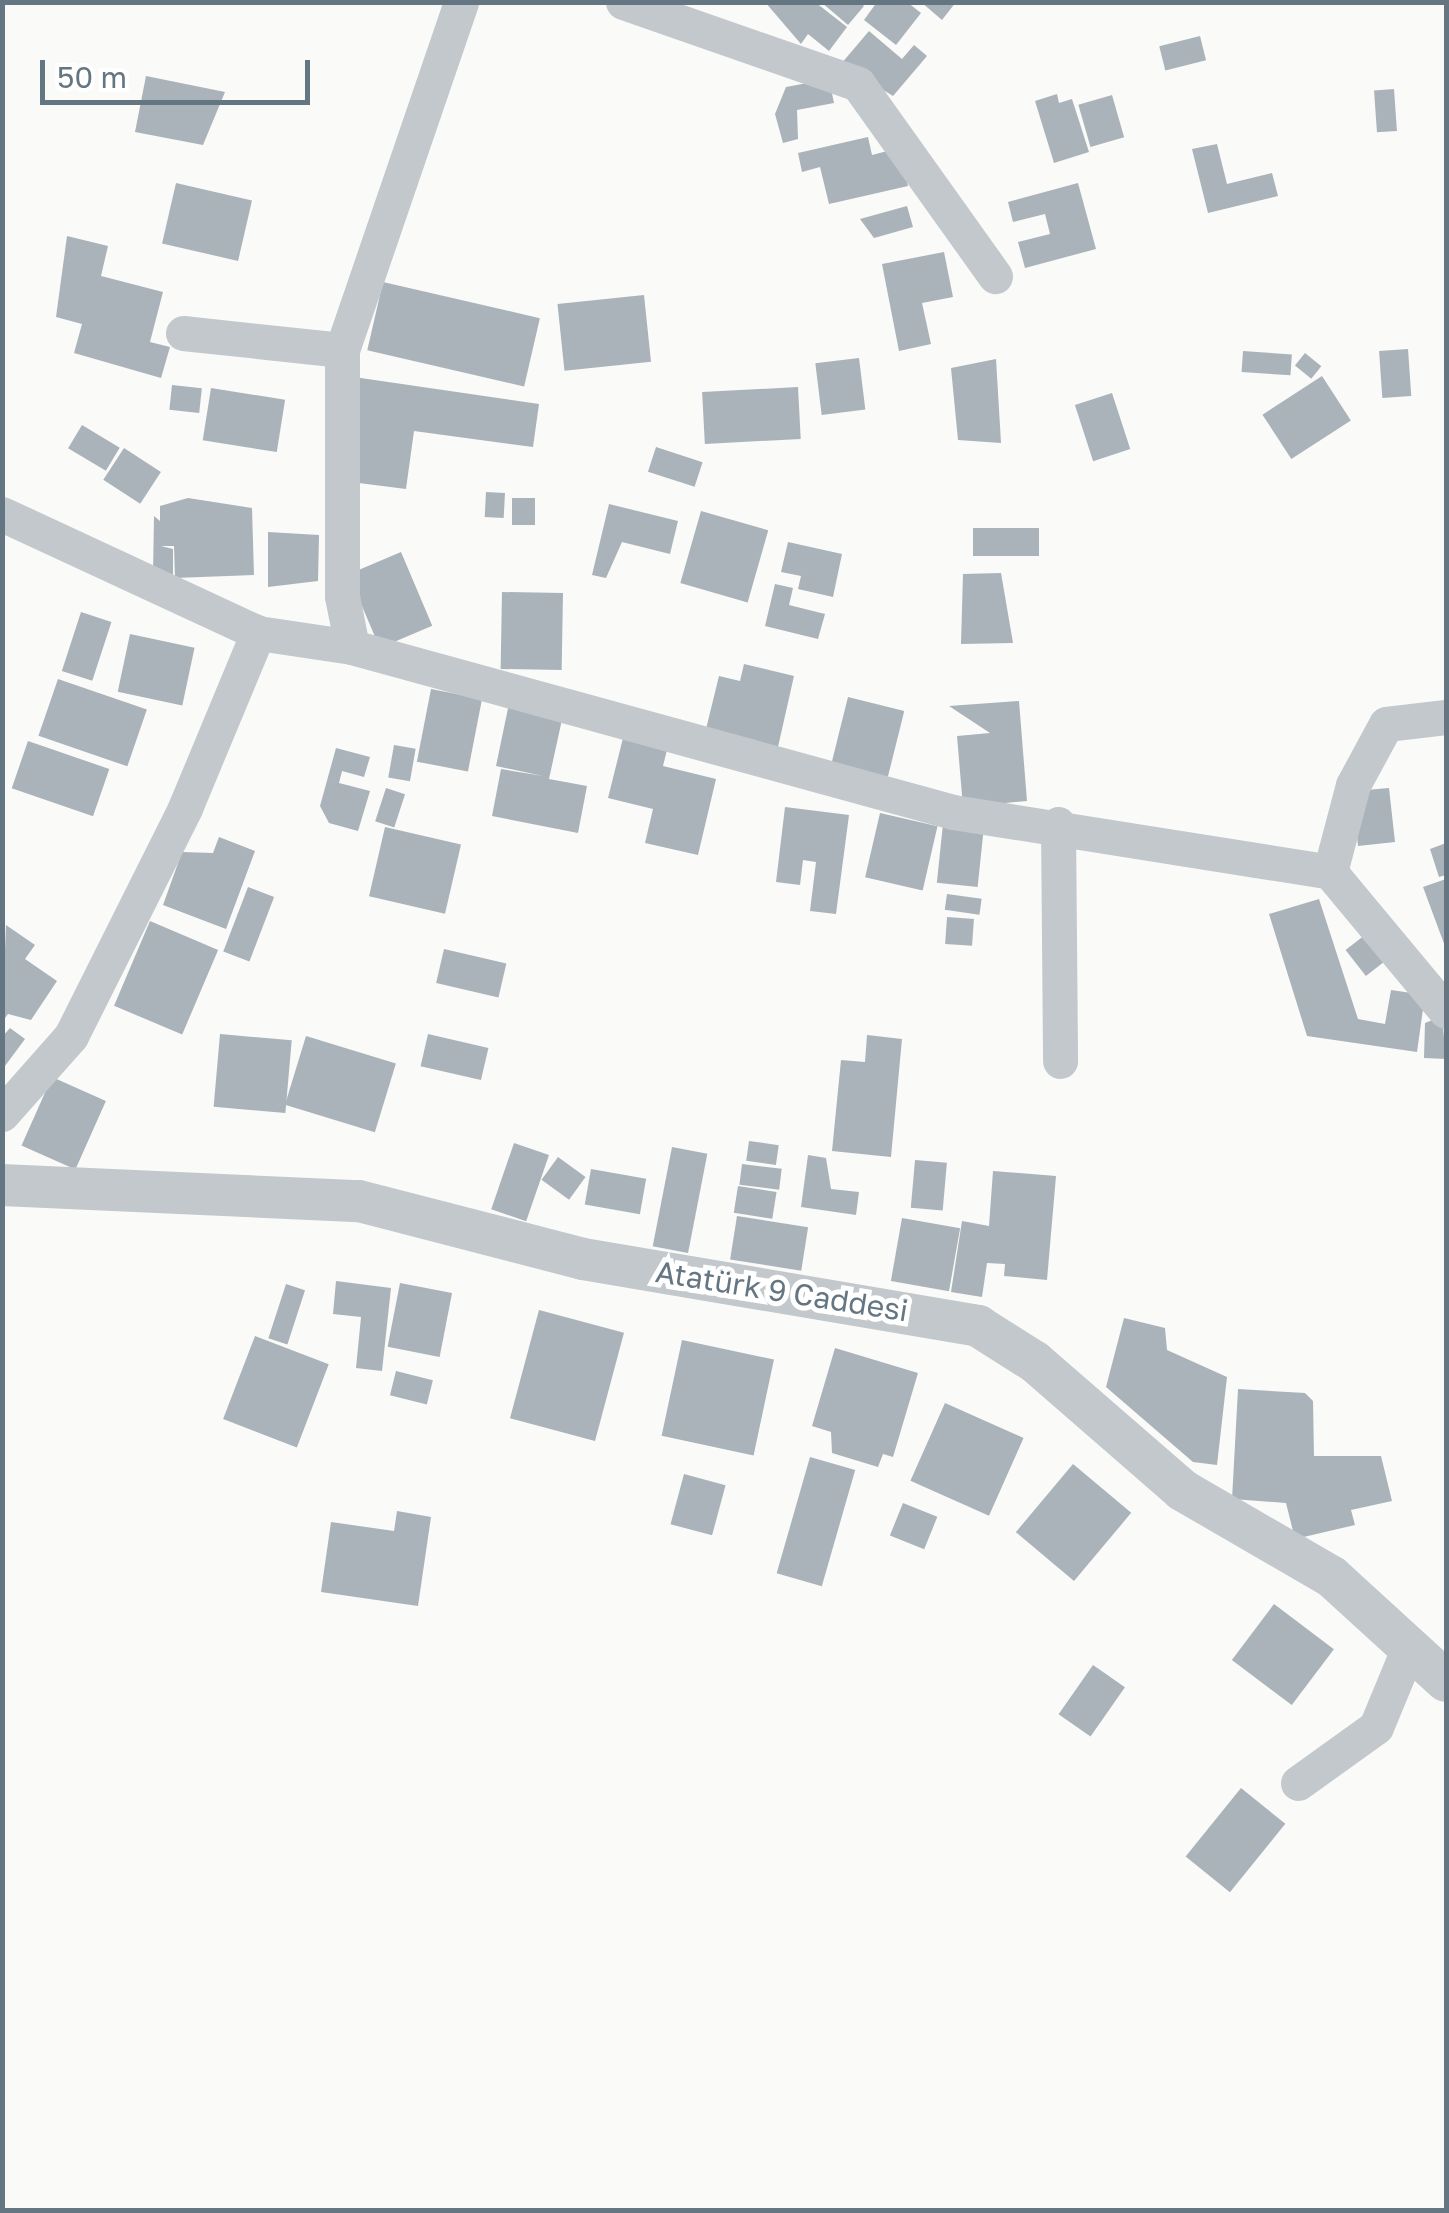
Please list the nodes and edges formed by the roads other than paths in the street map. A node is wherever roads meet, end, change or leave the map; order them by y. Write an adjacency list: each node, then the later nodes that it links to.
1 (462, 2): 5 (street)
2 (623, 2): 3 (street)
3 (995, 276)
4 (183, 333): 5 (street)
5 (342, 350): 8 (street)
6 (2, 514): 7 (street)
7 (258, 634): 8 (street); 14 (street)
8 (352, 647): 10 (street)
9 (1446, 716): 11 (street)
10 (1058, 824): 11 (street); 13 (street)
11 (1330, 872): 12 (street)
12 (1445, 1008)
13 (1060, 1062)
14 (2, 1114)
15 (2, 1184): 16 (street, Atatürk 9 Caddesi)
16 (1410, 1644): 17 (street, Atatürk 9 Caddesi); 18 (street)
17 (1446, 1681)
18 (1298, 1782)

